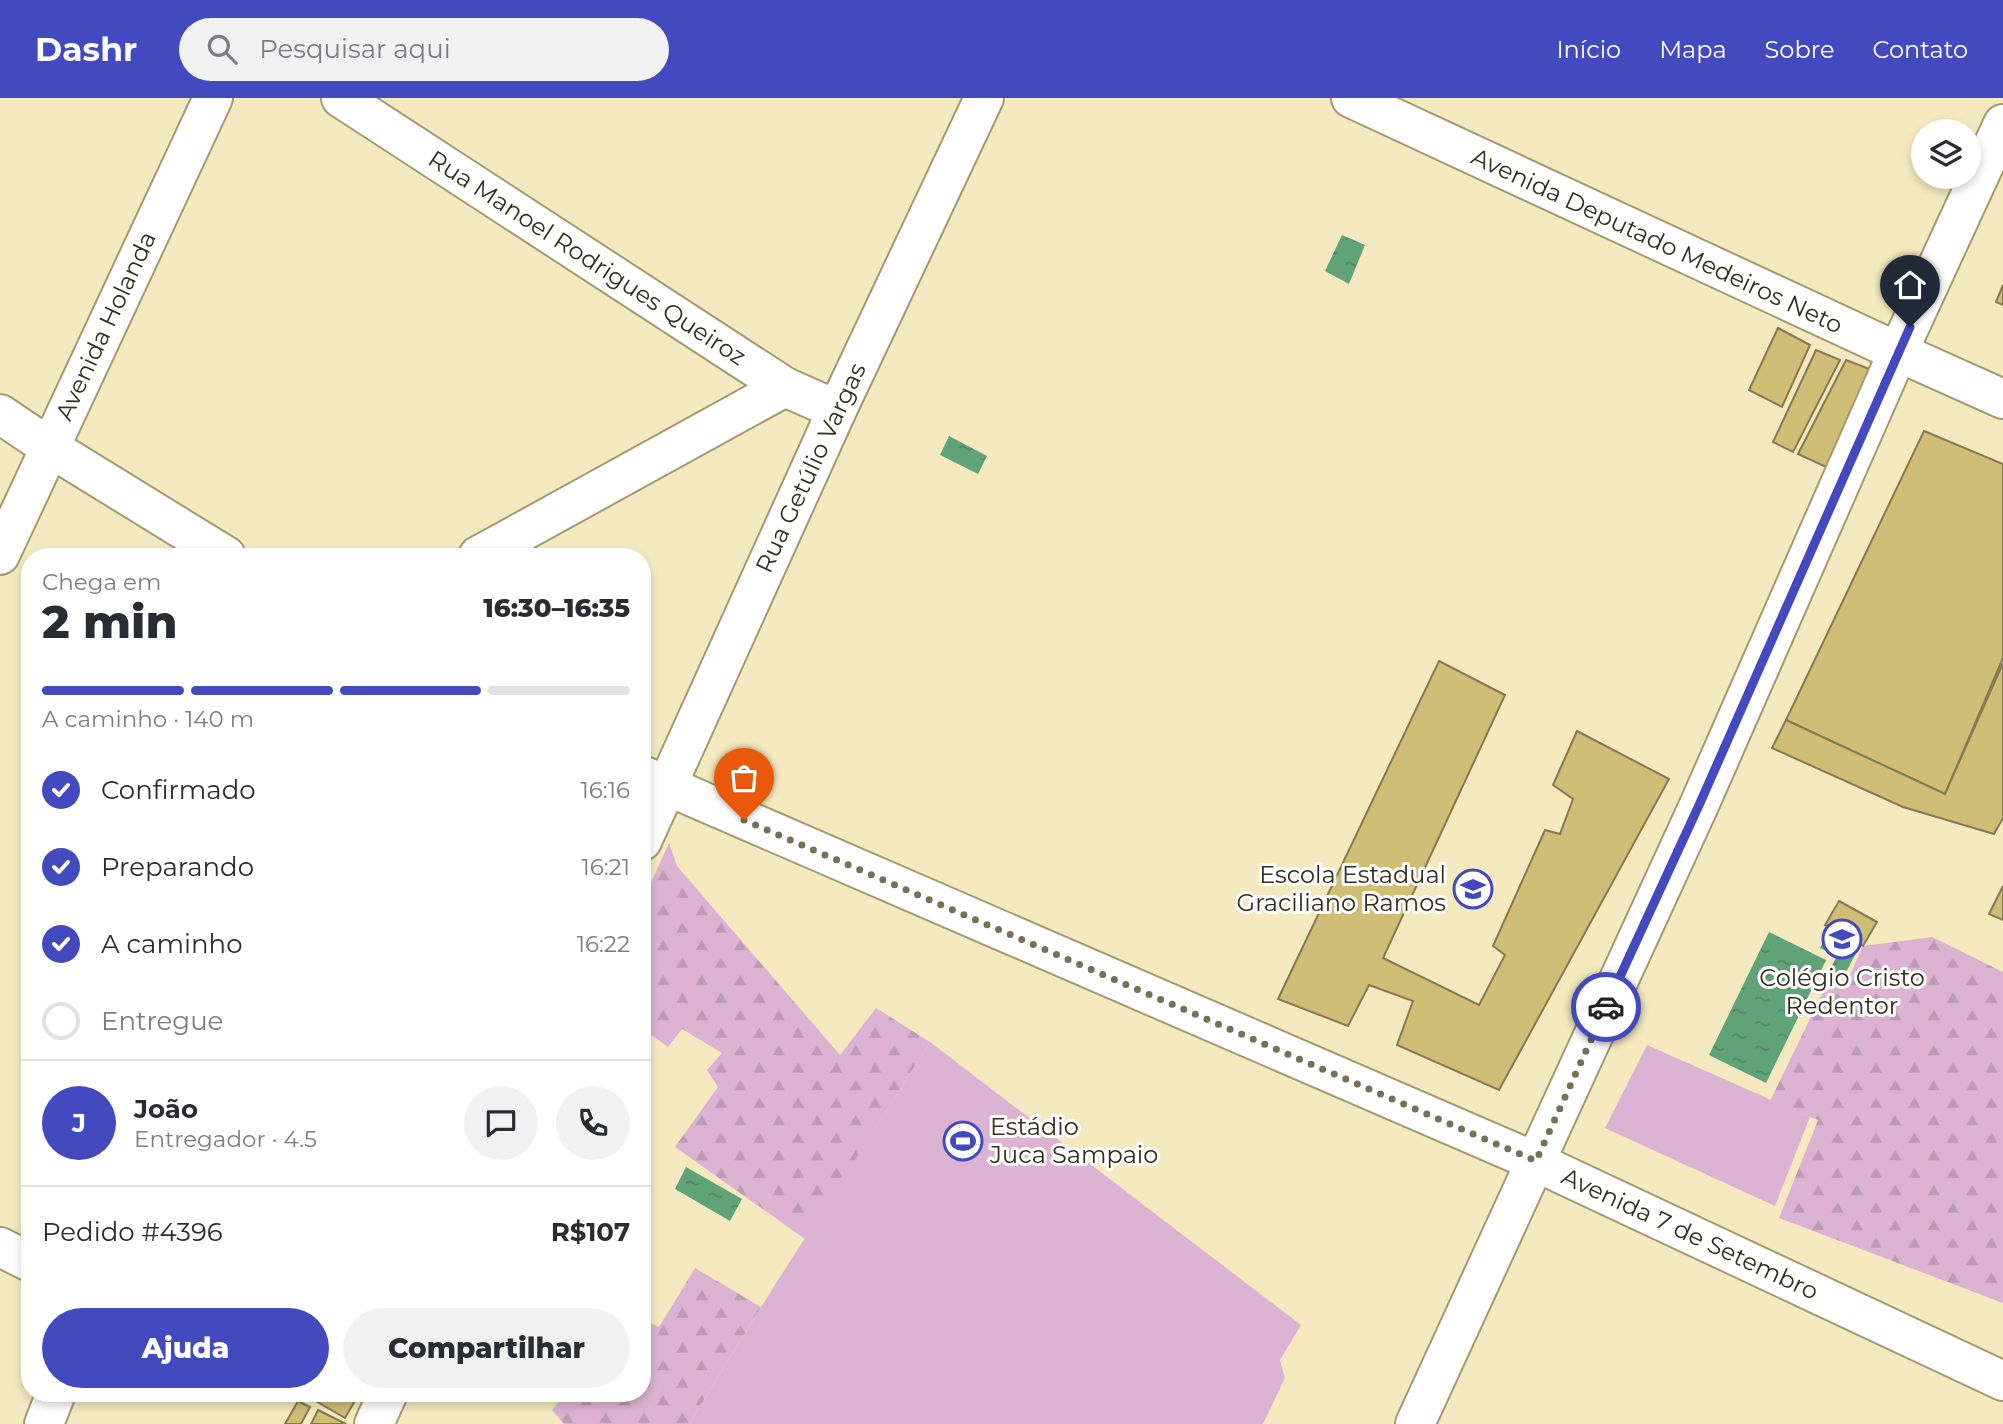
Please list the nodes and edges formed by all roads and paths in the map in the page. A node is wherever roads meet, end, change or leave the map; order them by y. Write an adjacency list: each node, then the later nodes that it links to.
1 (213, 98): 11 (street, Avenida Holanda)
2 (341, 98): 7 (street, Rua Manoel Rodrigues Queiroz)
3 (984, 98): 9 (street, Rua Getúlio Vargas)
4 (1351, 98): 6 (street, Avenida Deputado Medeiros Neto)
5 (2003, 124): 6 (street)
6 (1898, 352): 8 (street, Avenida Deputado Medeiros Neto); 17 (street)
7 (785, 387): 9 (street, Rua Manoel Rodrigues Queiroz); 13 (street)
8 (2003, 399)
9 (837, 410): 15 (street, Rua Getúlio Vargas)
10 (0, 414): 11 (street)
11 (50, 447): 12 (street); 14 (street, Avenida Holanda)
12 (213, 548)
13 (493, 548)
14 (0, 555)
15 (655, 781): 16 (street, Rua Getúlio Vargas); 17 (street, Avenida 7 de Setembro)
16 (651, 799)
17 (1536, 1161): 20 (street, Avenida 7 de Setembro); 25 (street)
18 (0, 1247): 19 (street)
19 (21, 1258)
20 (2003, 1381)
21 (53, 1402): 23 (street)
22 (384, 1402): 24 (street)
23 (44, 1424)
24 (374, 1424)
25 (1415, 1424)

